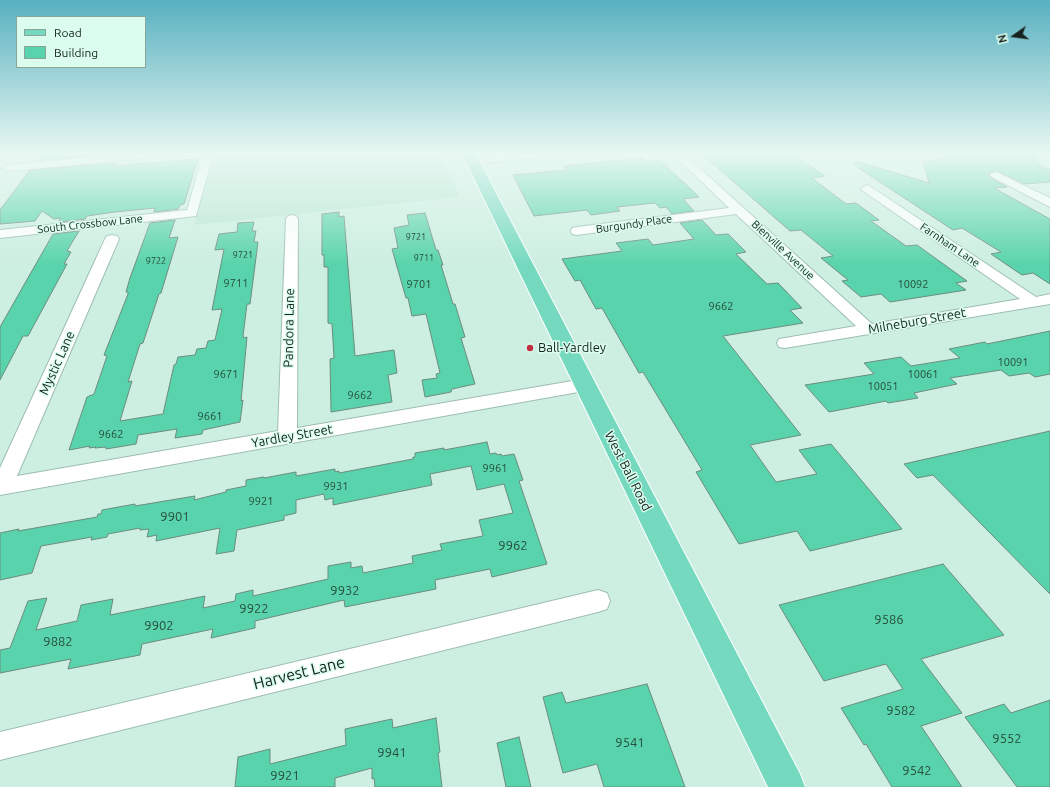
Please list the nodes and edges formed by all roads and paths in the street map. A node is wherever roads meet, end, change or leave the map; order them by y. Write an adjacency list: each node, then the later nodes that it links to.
1 (198, 192): 10 (street, South Crossbow Lane)
2 (488, 192): 16 (main road, West Ball Road)
3 (719, 192): 7 (street, Bienville Avenue)
4 (871, 192): 13 (street, Farnham Lane)
5 (1028, 192): 6 (street)
6 (1050, 203)
7 (739, 210): 9 (street, Burgundy Place); 14 (street, Bienville Avenue)
8 (292, 219): 17 (street, Pandora Lane)
9 (577, 231)
10 (0, 234)
11 (112, 239): 18 (street, Mystic Lane)
12 (1050, 299): 13 (street, Milneburg Street)
13 (1034, 302): 14 (street, Milneburg Street)
14 (868, 329): 15 (street, Milneburg Street)
15 (785, 343)
16 (584, 385): 17 (street, Yardley Street); 21 (main road, West Ball Road)
17 (287, 436): 18 (street, Yardley Street)
18 (1, 486)
19 (598, 601): 20 (street, Harvest Lane)
20 (0, 746)
21 (787, 787)

